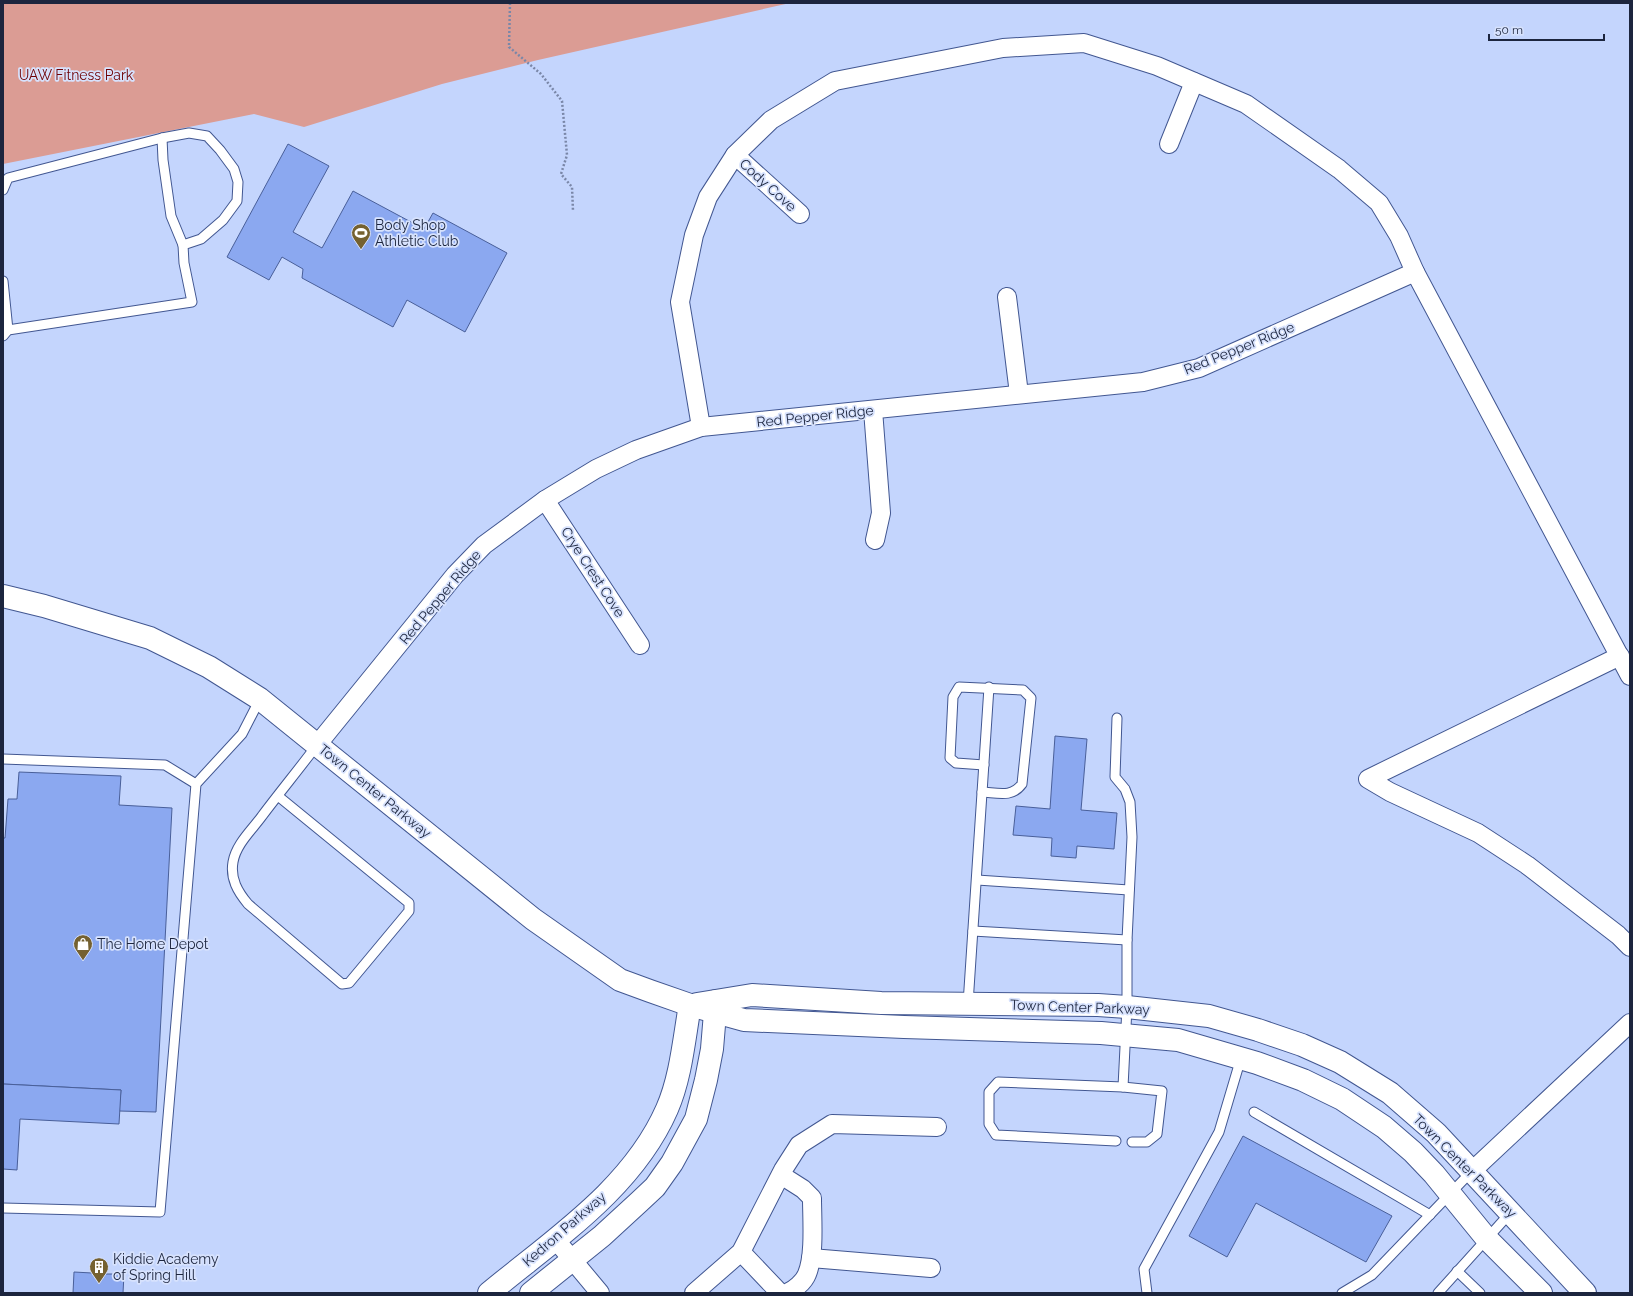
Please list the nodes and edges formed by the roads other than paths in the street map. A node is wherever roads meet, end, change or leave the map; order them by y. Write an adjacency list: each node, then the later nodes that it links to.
1 (1194, 82): 3 (street); 4 (street); 8 (street)
2 (162, 138): 5 (lane); 7 (lane); 7 (lane)
3 (1169, 144)
4 (735, 155): 6 (street, Cody Cove); 14 (street)
5 (3, 190)
6 (800, 214)
7 (182, 245): 11 (lane)
8 (1415, 272): 12 (street, Red Pepper Ridge); 21 (street)
9 (3, 281): 11 (lane)
10 (1007, 297): 12 (street)
11 (5, 333)
12 (1019, 394): 13 (street, Red Pepper Ridge)
13 (873, 410): 14 (street, Red Pepper Ridge); 16 (street)
14 (701, 428): 15 (street, Red Pepper Ridge)
15 (545, 500): 20 (street, Crye Crest Cove); 26 (street, Red Pepper Ridge)
16 (875, 540)
17 (3, 596): 18 (street, Town Center Parkway)
18 (44, 606): 19 (street, Town Center Parkway); 24 (street, Town Center Parkway)
19 (3, 609)
20 (640, 645)
21 (1620, 656): 22 (street); 36 (street)
22 (1630, 676)
23 (989, 687): 28 (lane); 28 (lane); 30 (lane)
24 (260, 699): 26 (street, Town Center Parkway); 29 (lane)
25 (1117, 718): 33 (lane)
26 (317, 745): 31 (lane); 38 (street, Town Center Parkway)
27 (3, 759): 29 (lane)
28 (984, 765): 30 (lane)
29 (196, 784): 52 (lane)
30 (982, 792): 32 (lane)
31 (278, 796): 31 (lane)
32 (977, 880): 33 (lane); 34 (lane)
33 (1129, 890): 35 (lane)
34 (973, 931): 35 (lane); 37 (lane)
35 (1126, 940): 40 (lane)
36 (1630, 947)
37 (968, 1004): 39 (street, Town Center Parkway); 40 (street, Town Center Parkway)
38 (690, 1005): 39 (street, Town Center Parkway); 55 (street, Kedron Parkway)
39 (715, 1006): 42 (street, Town Center Parkway); 59 (street, Kedron Parkway)
40 (1127, 1006): 42 (lane); 49 (street, Town Center Parkway)
41 (1630, 1023): 49 (street)
42 (1125, 1035): 43 (street, Town Center Parkway); 44 (lane)
43 (1241, 1058): 51 (street, Town Center Parkway); 68 (lane)
44 (1123, 1087): 47 (lane); 48 (lane)
45 (1254, 1112): 54 (lane)
46 (936, 1127): 50 (street)
47 (1116, 1141)
48 (1132, 1142)
49 (1472, 1171): 51 (lane); 53 (street, Town Center Parkway)
50 (781, 1175): 57 (street); 58 (street)
51 (1450, 1194): 54 (lane); 56 (street, Town Center Parkway)
52 (3, 1208)
53 (1511, 1212): 56 (lane); 73 (street, Town Center Parkway)
54 (1430, 1215): 69 (lane)
55 (555, 1239): 59 (street); 62 (street, Kedron Parkway)
56 (1488, 1239): 61 (lane); 72 (street, Town Center Parkway)
57 (741, 1252): 65 (street); 66 (street)
58 (811, 1258): 60 (street); 67 (street)
59 (571, 1260): 63 (street, Kedron Parkway); 64 (street)
60 (931, 1268)
61 (1457, 1271): 70 (lane); 71 (lane)
62 (489, 1293)
63 (531, 1293)
64 (600, 1293)
65 (694, 1293)
66 (780, 1293)
67 (787, 1293)
68 (1147, 1293)
69 (1342, 1293)
70 (1438, 1293)
71 (1480, 1293)
72 (1541, 1293)
73 (1585, 1293)

